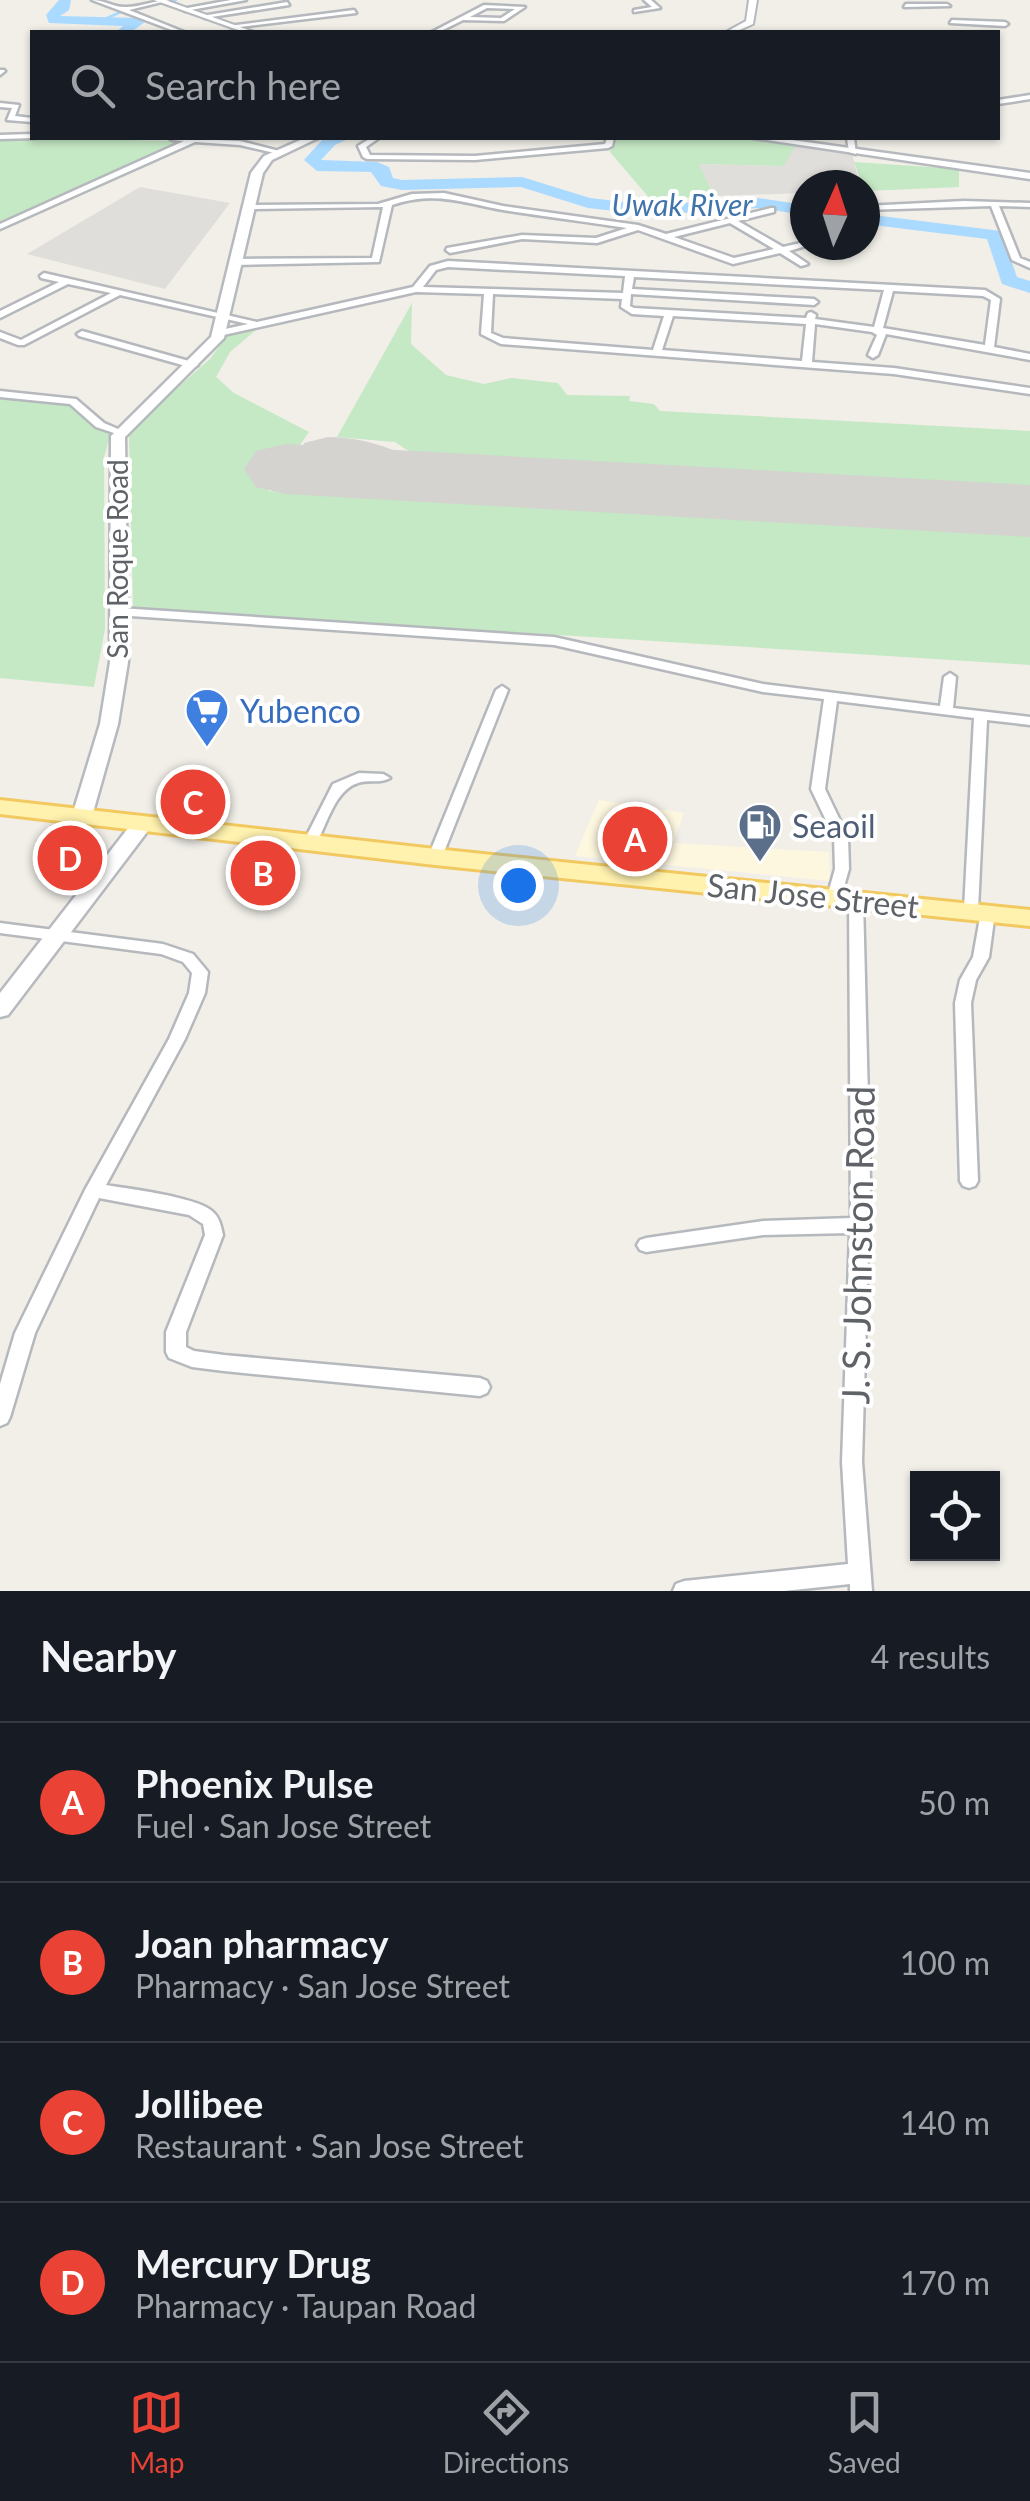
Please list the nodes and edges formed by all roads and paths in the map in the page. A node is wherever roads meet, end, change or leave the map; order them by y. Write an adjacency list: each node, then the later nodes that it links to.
1 (95, 0): 9 (street)
2 (163, 0): 8 (street); 9 (street)
3 (243, 0): 8 (street)
4 (646, 0): 12 (street)
5 (753, 0): 21 (street)
6 (287, 4): 14 (street)
7 (906, 6): 10 (street)
8 (185, 9): 14 (street)
9 (123, 10): 18 (street)
10 (948, 11): 13 (street); 16 (street)
11 (354, 12): 17 (street)
12 (636, 12)
13 (920, 14)
14 (205, 16): 17 (street)
15 (462, 18): 15 (street); 20 (street)
16 (1005, 24)
17 (232, 26): 19 (street)
18 (175, 30)
19 (244, 30)
20 (439, 30)
21 (734, 30)
22 (1030, 97): 24 (street)
23 (30, 98): 27 (street)
24 (1001, 102): 26 (street)
25 (0, 104): 27 (street)
26 (1030, 104)
27 (17, 106): 28 (street)
28 (30, 120)
29 (30, 136): 30 (street)
30 (0, 137)
31 (192, 140): 48 (street)
32 (201, 140): 38 (street)
33 (308, 140): 38 (main road)
34 (372, 140): 35 (street)
35 (610, 140)
36 (771, 140): 39 (main road)
37 (850, 140): 39 (street)
38 (279, 152): 44 (main road, San Roque Road)
39 (852, 152): 40 (main road)
40 (1030, 176)
41 (388, 204): 44 (street); 49 (street); 54 (street)
42 (994, 204): 43 (street); 45 (street); 56 (street)
43 (1030, 206)
44 (248, 207): 54 (main road, San Roque Road)
45 (880, 208)
46 (772, 210): 47 (street)
47 (731, 220): 50 (street); 53 (street)
48 (0, 227)
49 (638, 227): 50 (street); 52 (street)
50 (667, 236): 53 (street)
51 (790, 248): 53 (street)
52 (450, 250)
53 (780, 250): 55 (street)
54 (234, 262): 69 (main road, San Roque Road)
55 (804, 264)
56 (1030, 265)
57 (630, 275): 60 (street); 61 (street); 65 (street)
58 (44, 276): 59 (street)
59 (68, 281): 64 (street); 68 (street)
60 (817, 285): 62 (street); 66 (street)
61 (416, 289): 63 (street); 71 (street)
62 (889, 289): 73 (street); 76 (street)
63 (488, 292): 65 (street); 77 (street)
64 (118, 294): 69 (street); 75 (street)
65 (625, 294): 66 (street); 67 (street)
66 (814, 302): 70 (street)
67 (669, 312): 70 (street); 77 (street)
68 (0, 315)
69 (225, 317): 71 (street); 72 (main road, San Roque Road)
70 (810, 322): 73 (street); 81 (street)
71 (263, 324): 72 (street)
72 (219, 333): 80 (main road, San Roque Road)
73 (880, 333): 76 (street); 78 (street)
74 (82, 334): 80 (street)
75 (0, 335)
76 (989, 349): 79 (street)
77 (656, 354): 81 (street)
78 (872, 354)
79 (1030, 357)
80 (193, 364): 84 (main road, San Roque Road)
81 (807, 364): 82 (street)
82 (1030, 391)
83 (0, 394): 84 (street)
84 (120, 432): 85 (main road, San Roque Road)
85 (120, 612): 88 (street); 94 (main road, San Roque Road)
86 (950, 677): 89 (street)
87 (502, 690): 97 (street)
88 (830, 697): 89 (street); 98 (street, J. S. Johnston Road)
89 (946, 710): 90 (street)
90 (981, 714): 91 (street); 99 (street)
91 (1030, 721)
92 (383, 778): 96 (street)
93 (0, 807): 94 (main road, San Jose Street)
94 (82, 816): 95 (main road, San Jose Street)
95 (143, 823): 96 (main road, San Jose Street); 102 (main road)
96 (312, 842): 97 (main road, San Jose Street)
97 (435, 857): 98 (main road, San Jose Street)
98 (845, 898): 99 (main road, San Jose Street); 106 (street, J. S. Johnston Road)
99 (980, 911): 100 (main road, San Jose Street); 104 (street)
100 (1030, 918)
101 (0, 928): 102 (street)
102 (56, 936): 103 (main road); 105 (street)
103 (0, 1008)
104 (969, 1181)
105 (94, 1190): 108 (street); 109 (street)
106 (860, 1225): 107 (street); 110 (street, J. S. Johnston Road)
107 (646, 1246)
108 (480, 1388)
109 (0, 1417)
110 (860, 1582): 111 (street)
111 (684, 1591)

